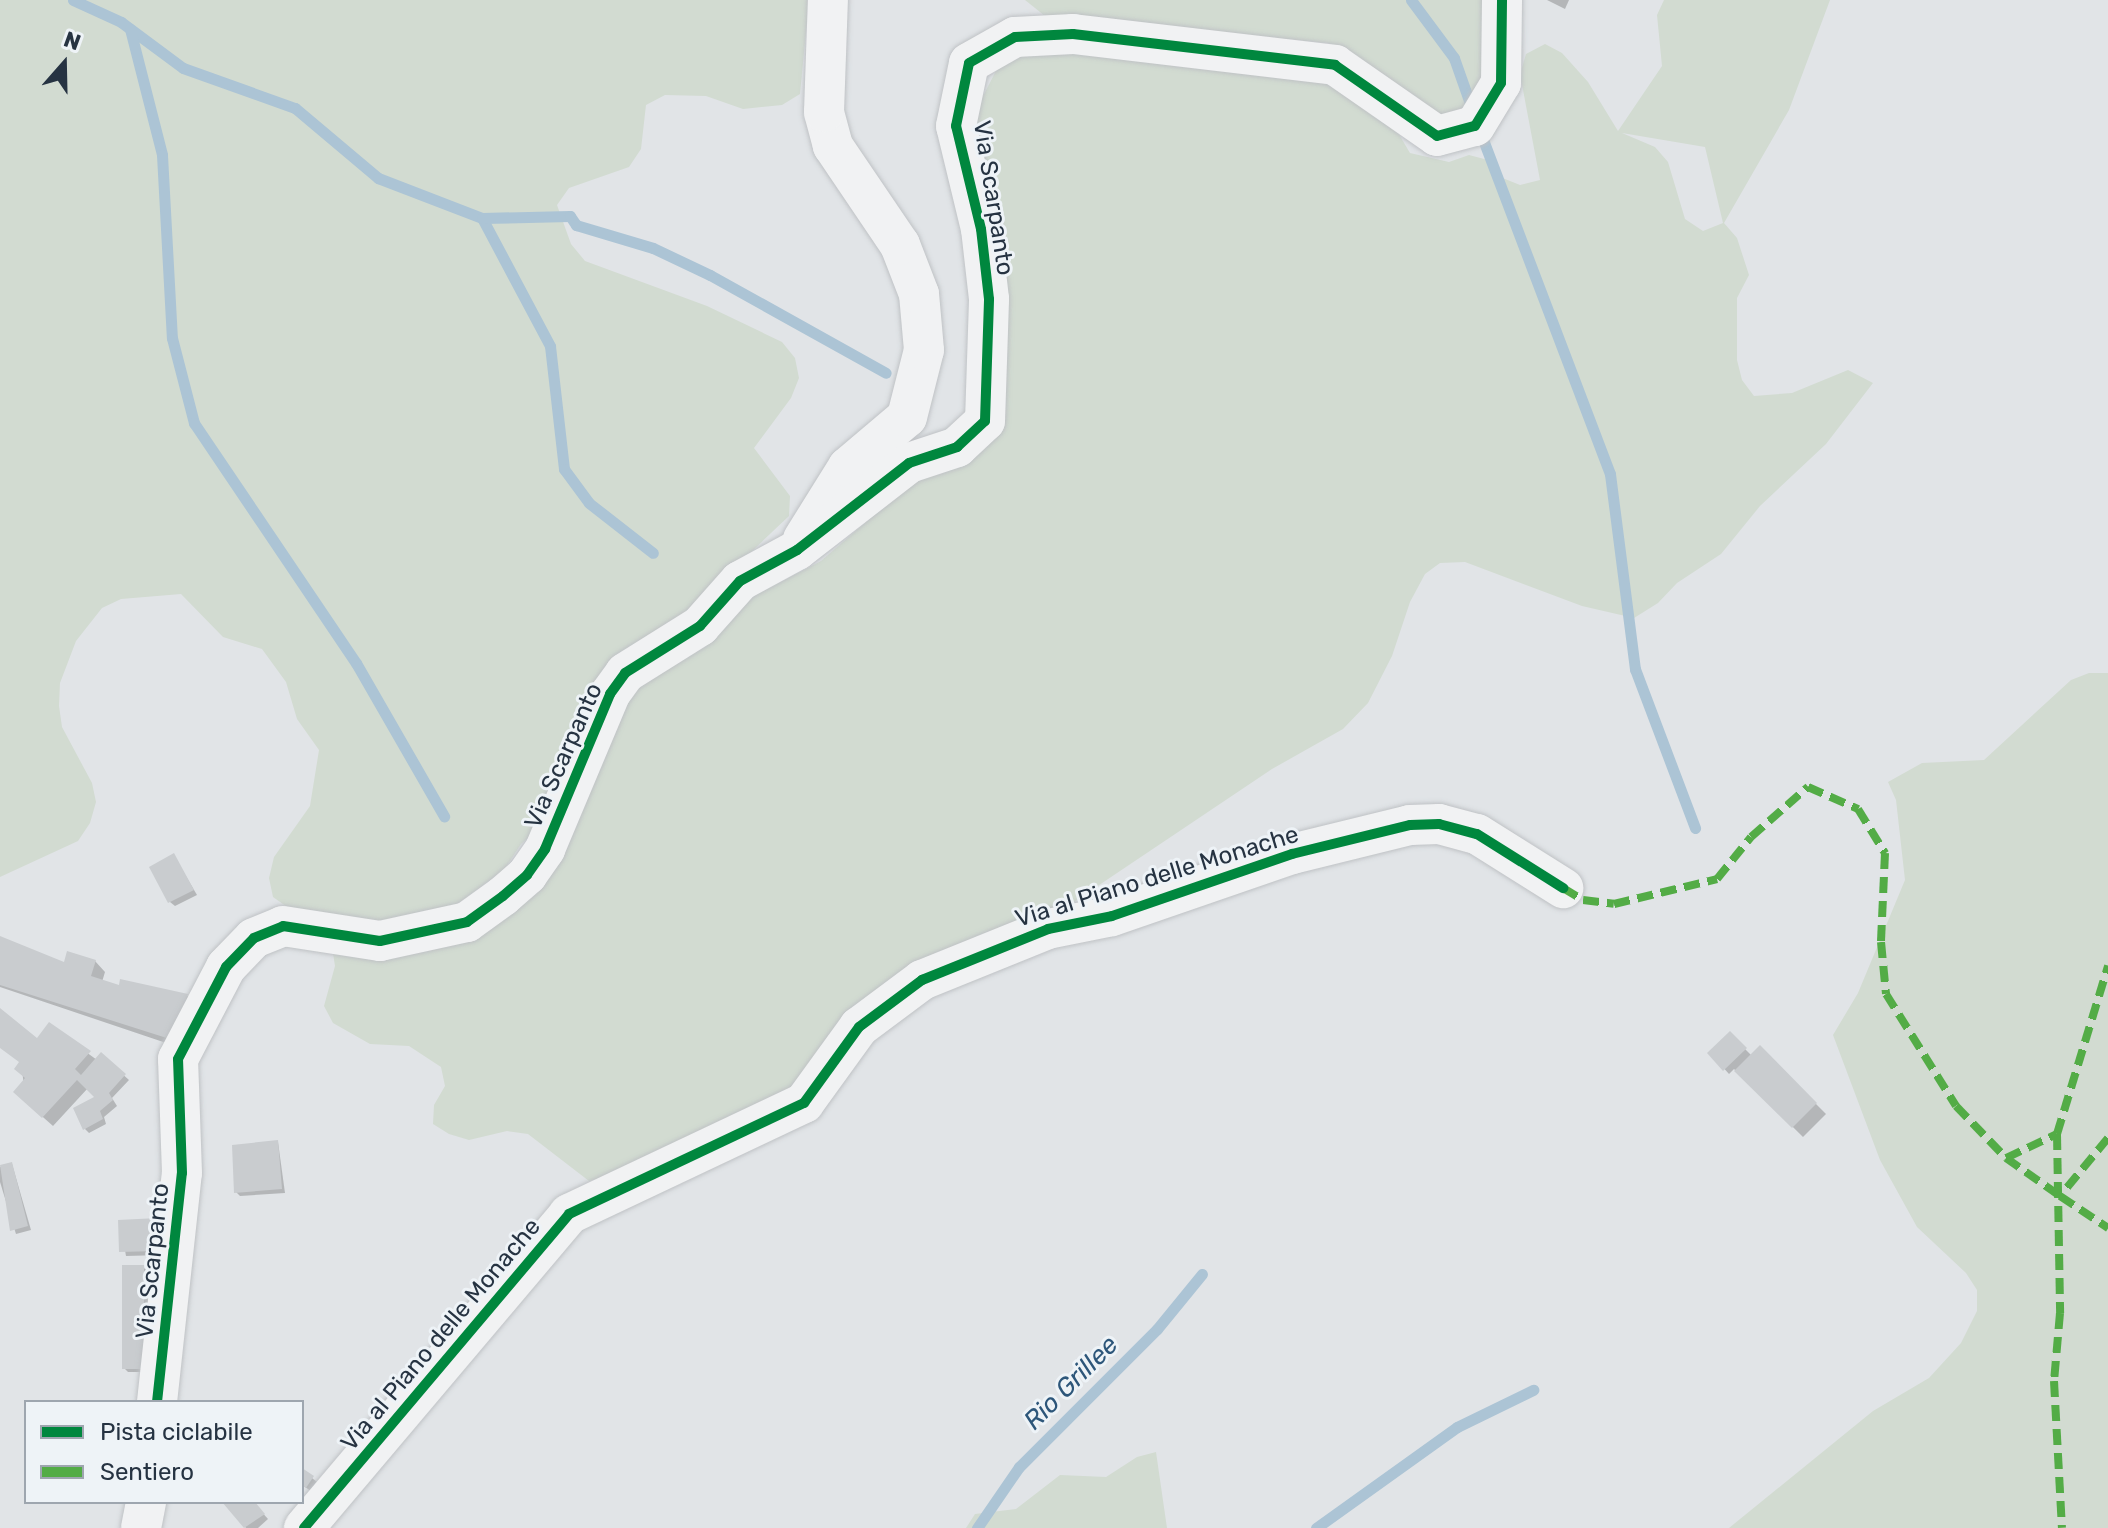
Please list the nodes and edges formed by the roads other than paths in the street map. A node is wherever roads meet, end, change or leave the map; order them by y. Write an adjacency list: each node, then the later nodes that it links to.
1 (828, 0): 3 (street)
2 (1502, 0): 3 (street, Via Scarpanto)
3 (797, 550): 5 (street, Via Scarpanto)
4 (1563, 888): 8 (street, Via al Piano delle Monache)
5 (157, 1400)
6 (146, 1504): 7 (street)
7 (141, 1528)
8 (304, 1528)

